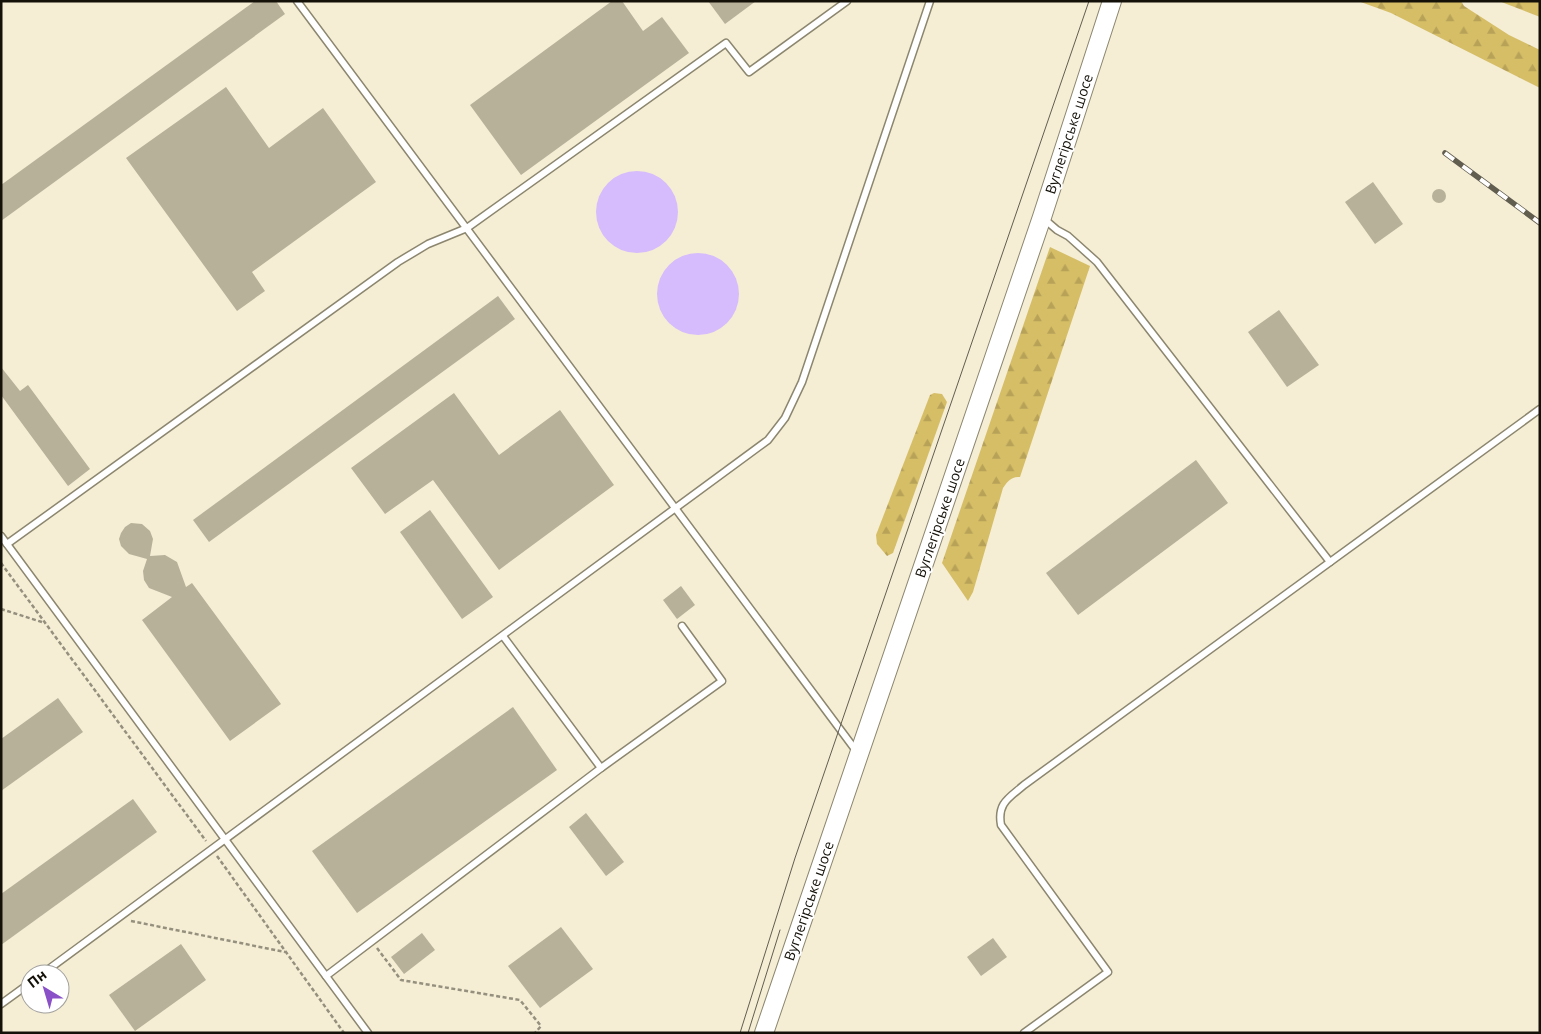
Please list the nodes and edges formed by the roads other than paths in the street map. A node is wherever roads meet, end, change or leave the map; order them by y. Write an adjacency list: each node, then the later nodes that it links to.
1 (297, 1): 6 (lane)
2 (847, 1): 6 (lane)
3 (930, 1): 8 (lane)
4 (1112, 1): 5 (street, Вуглегірське шосе)
5 (1042, 218): 11 (lane); 14 (street, Вуглегірське шосе)
6 (467, 228): 8 (lane); 10 (lane)
7 (1540, 409): 11 (lane)
8 (676, 508): 13 (lane); 14 (lane)
9 (1, 536): 10 (lane)
10 (7, 544): 16 (lane)
11 (1330, 562): 23 (lane)
12 (682, 626): 15 (lane)
13 (503, 636): 15 (lane); 16 (lane)
14 (859, 755): 22 (street, Вуглегірське шосе)
15 (601, 768): 18 (lane)
16 (225, 839): 17 (lane); 18 (lane)
17 (56, 964)
18 (326, 976): 21 (lane)
19 (20, 990): 20 (lane)
20 (1, 1004)
21 (368, 1033)
22 (764, 1033)
23 (1024, 1033)

